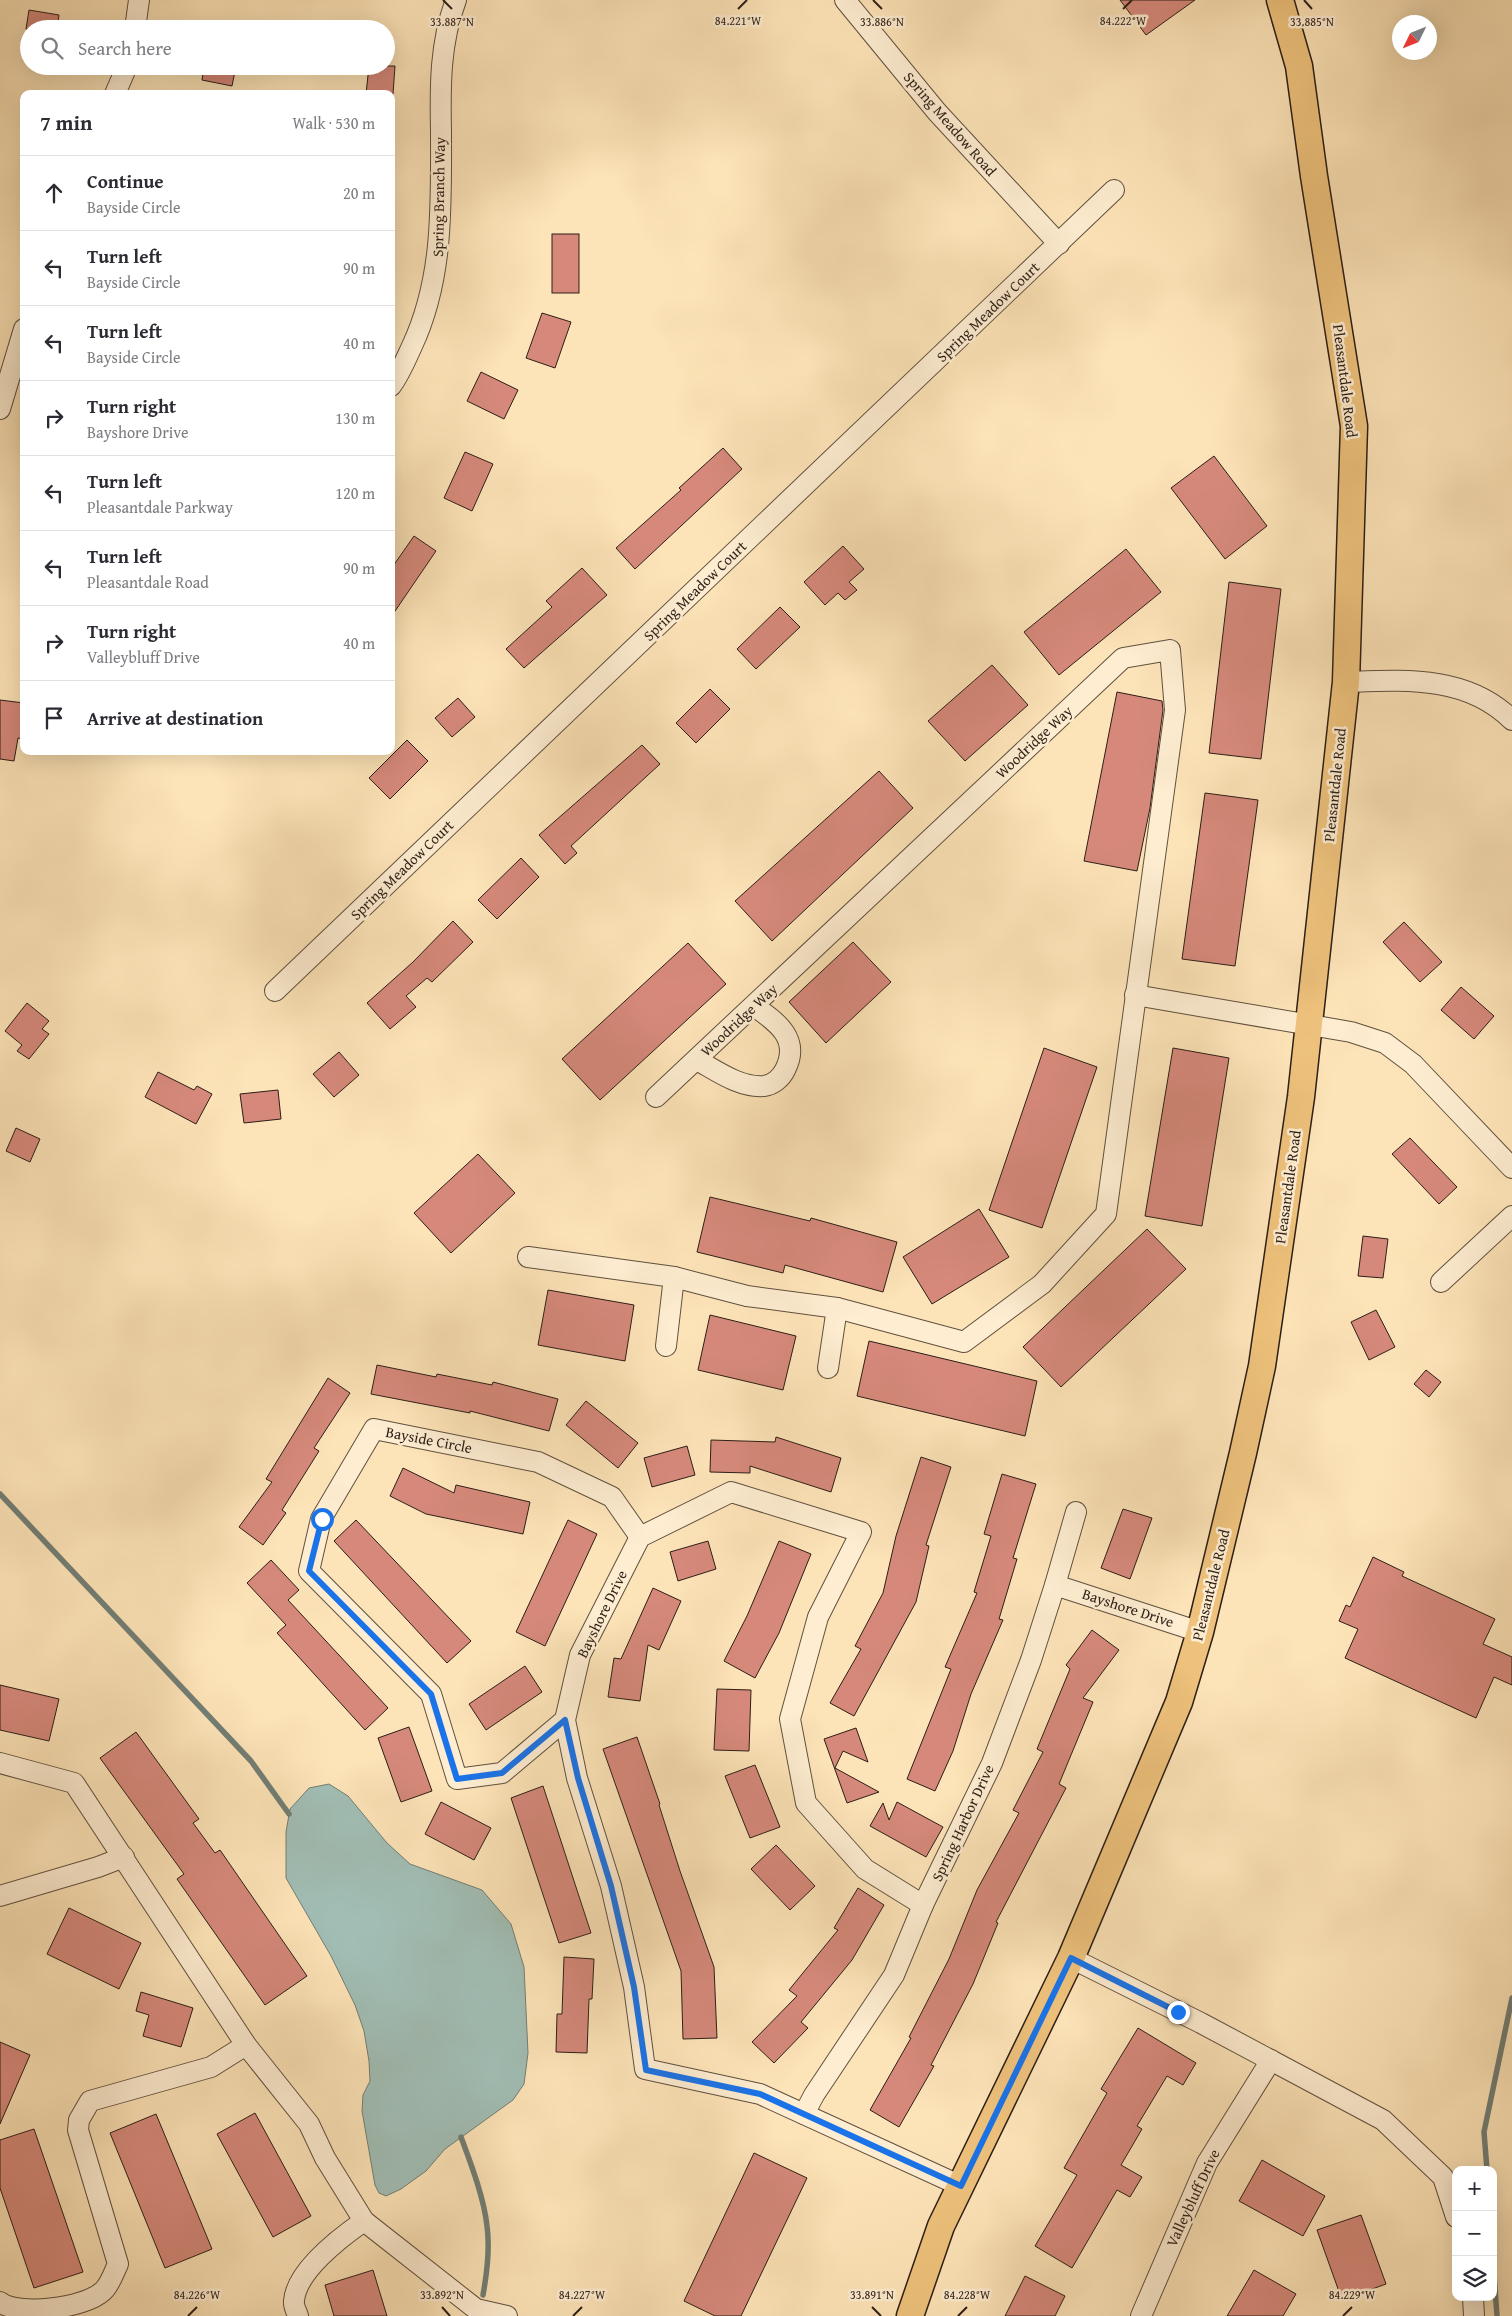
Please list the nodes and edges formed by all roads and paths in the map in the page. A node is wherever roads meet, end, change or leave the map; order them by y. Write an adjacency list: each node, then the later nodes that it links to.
1 (139, 0): 5 (street)
2 (456, 0): 11 (street, Spring Branch Way)
3 (845, 0): 9 (street, Spring Meadow Road)
4 (1280, 0): 14 (main road, Pleasantdale Road)
5 (136, 20)
6 (123, 75): 7 (street)
7 (117, 90)
8 (1114, 190): 9 (street, Spring Meadow Court)
9 (1059, 244): 16 (street, Spring Meadow Court)
10 (20, 356): 12 (street)
11 (395, 378)
12 (16, 382): 13 (street)
13 (0, 409)
14 (1346, 682): 15 (street); 19 (main road, Pleasantdale Road)
15 (1512, 720)
16 (275, 991)
17 (1135, 994): 18 (street, Woodridge Way); 19 (street); 27 (street, Woodridge Way)
18 (754, 1006): 20 (street, Woodridge Way); 20 (street)
19 (1308, 1025): 22 (street); 33 (main road, Pleasantdale Road)
20 (697, 1060): 21 (street, Woodridge Way)
21 (656, 1097)
22 (1512, 1168)
23 (1512, 1216): 26 (street)
24 (528, 1257): 25 (street, Woodridge Way)
25 (674, 1277): 27 (street, Woodridge Way); 28 (street)
26 (1441, 1282)
27 (837, 1308): 29 (street)
28 (666, 1346)
29 (828, 1368)
30 (1076, 1512): 32 (street, Spring Harbor Drive)
31 (640, 1537): 34 (street, Bayshore Drive); 34 (street, Bayside Circle); 38 (street)
32 (1055, 1585): 33 (street, Bayshore Drive); 38 (street, Spring Harbor Drive)
33 (1200, 1632): 39 (main road, Pleasantdale Road)
34 (565, 1720): 42 (street, Bayshore Drive)
35 (0, 1763): 36 (street)
36 (124, 1857): 37 (street); 40 (street)
37 (0, 1896)
38 (924, 1905): 42 (street, Spring Harbor Drive)
39 (1071, 1958): 41 (street); 43 (main road, Pleasantdale Road)
40 (246, 2045): 45 (street); 47 (street)
41 (1271, 2060): 44 (street); 51 (street, Valleybluff Drive)
42 (804, 2114): 43 (street)
43 (961, 2186): 50 (main road, Pleasantdale Road)
44 (1454, 2211)
45 (364, 2221): 48 (street); 49 (street)
46 (1473, 2301): 52 (street)
47 (0, 2302)
48 (298, 2316)
49 (508, 2316)
50 (910, 2316)
51 (1141, 2316)
52 (1474, 2316)

